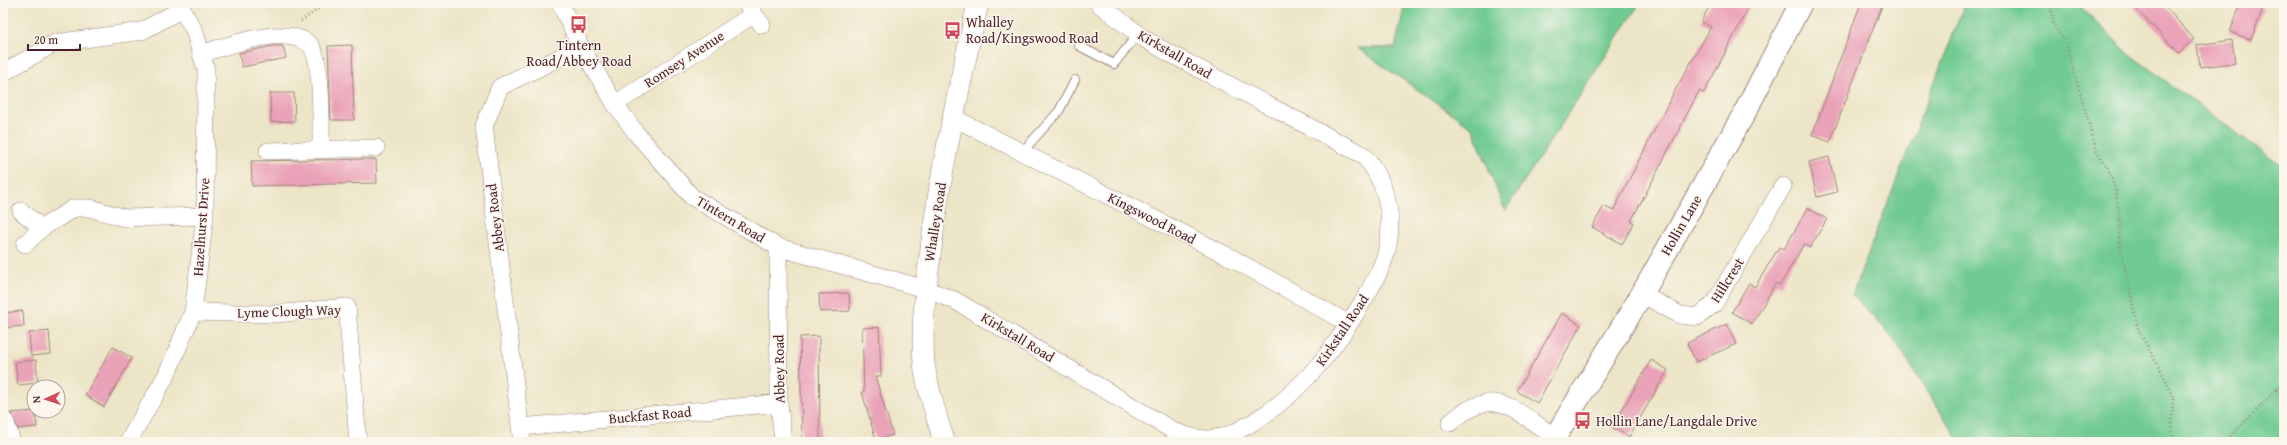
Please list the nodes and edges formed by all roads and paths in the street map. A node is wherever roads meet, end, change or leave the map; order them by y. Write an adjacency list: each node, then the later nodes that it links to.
1 (560, 3): 12 (street, Tintern Road)
2 (978, 3): 17 (street, Whalley Road)
3 (1801, 3): 29 (main road, Hollin Lane)
4 (2050, 3): 45 (path)
5 (326, 4): 10 (path)
6 (1101, 4): 9 (street, Kirkstall Road)
7 (180, 6): 13 (street, Hazelhurst Drive); 14 (street)
8 (754, 14): 16 (street, Romsey Avenue)
9 (1138, 34): 11 (lane); 31 (street, Kirkstall Road)
10 (281, 36): 13 (street); 19 (street)
11 (1079, 46)
12 (581, 47): 16 (street, Tintern Road); 38 (street, Abbey Road)
13 (201, 54): 24 (street, Hazelhurst Drive)
14 (3, 73)
15 (1074, 80): 21 (lane)
16 (615, 104): 27 (street, Tintern Road)
17 (952, 118): 21 (street, Kingswood Road); 28 (street, Whalley Road)
18 (376, 148): 19 (street)
19 (321, 150): 20 (street)
20 (268, 151)
21 (1022, 152): 31 (street, Kingswood Road)
22 (1783, 186): 29 (street, Hillcrest)
23 (21, 211): 25 (street)
24 (204, 216): 25 (street); 30 (street, Hazelhurst Drive)
25 (42, 228): 26 (street)
26 (25, 244)
27 (778, 247): 28 (street, Tintern Road); 35 (street, Abbey Road)
28 (925, 289): 31 (street, Kirkstall Road); 44 (street, Whalley Road)
29 (1642, 294): 39 (main road, Hollin Lane)
30 (193, 312): 41 (street, Hazelhurst Drive); 42 (street, Lyme Clough Way)
31 (1349, 324)
32 (2284, 382): 33 (path)
33 (2276, 389): 34 (path); 46 (path)
34 (2284, 393)
35 (778, 403): 38 (street, Buckfast Road); 43 (street, Abbey Road)
36 (3, 419): 40 (street)
37 (1450, 423): 39 (street)
38 (521, 435)
39 (1553, 439)
40 (12, 442)
41 (128, 442)
42 (358, 442)
43 (783, 442)
44 (944, 442)
45 (2174, 442)
46 (2225, 442)

